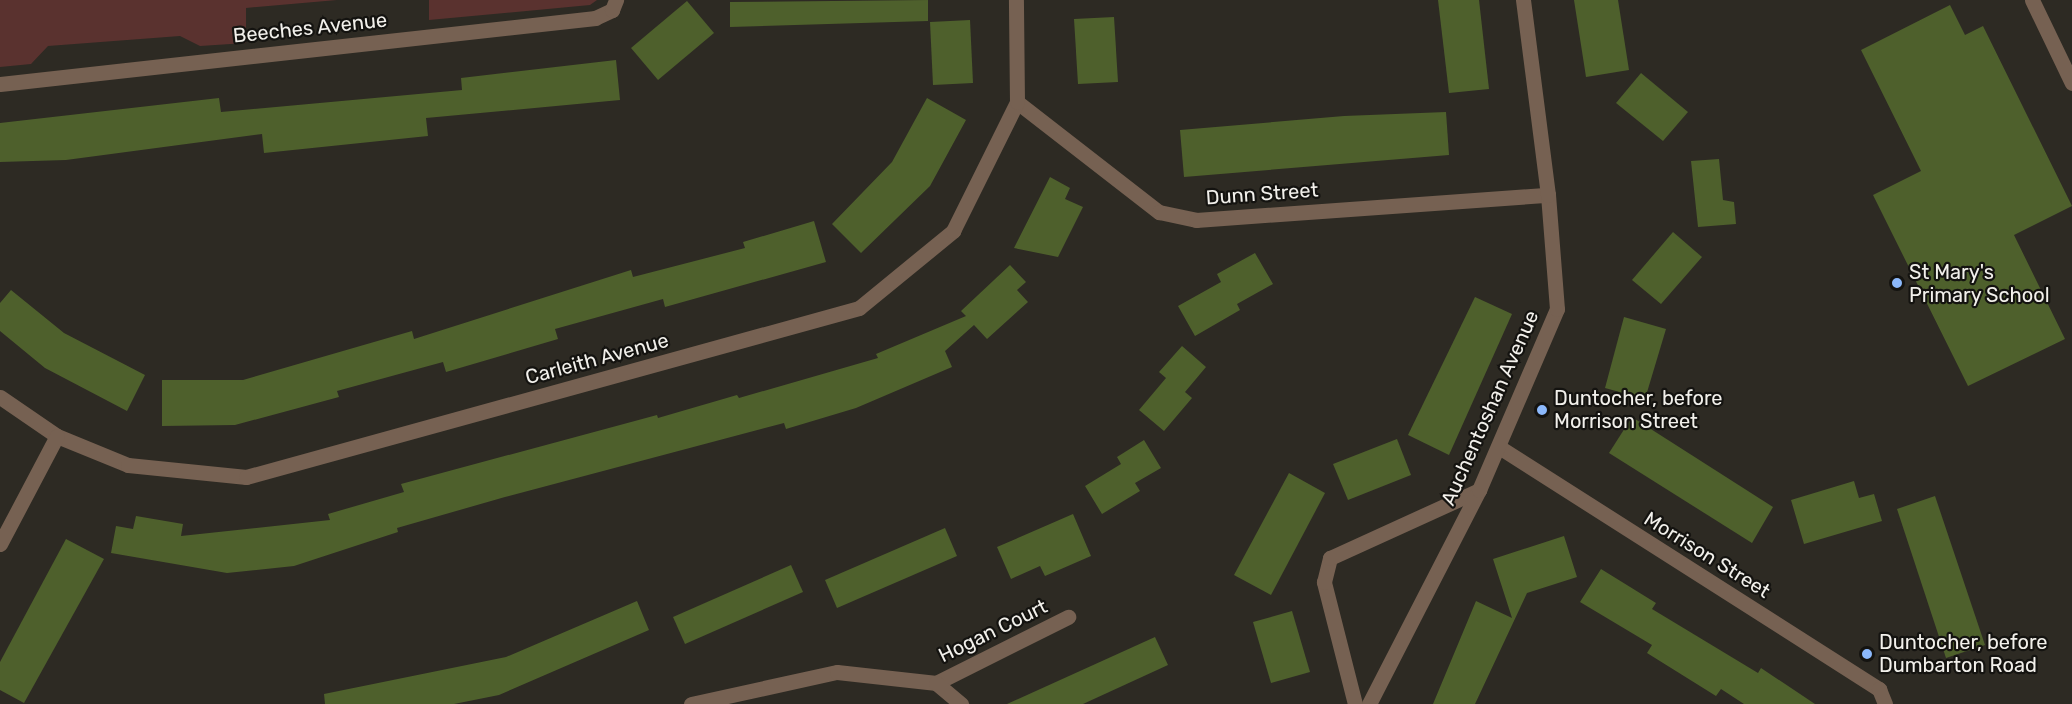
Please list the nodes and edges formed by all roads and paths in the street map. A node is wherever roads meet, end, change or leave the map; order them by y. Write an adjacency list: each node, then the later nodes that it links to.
1 (616, 0): 6 (street, Beeches Avenue)
2 (1016, 0): 7 (street, Carleith Avenue)
3 (1523, 0): 8 (street, Auchentoshan Avenue)
4 (2032, 0): 5 (street)
5 (2072, 83)
6 (0, 84)
7 (1017, 102): 8 (street, Dunn Street); 10 (street, Carleith Avenue)
8 (1548, 195): 11 (street, Auchentoshan Avenue)
9 (0, 397): 10 (street, Carleith Avenue)
10 (57, 436): 13 (street)
11 (1499, 447): 12 (street, Auchentoshan Avenue); 20 (street, Morrison Street)
12 (1479, 490): 18 (street); 19 (street, Auchentoshan Avenue)
13 (0, 544)
14 (1068, 618): 15 (street, Hogan Court)
15 (936, 683): 16 (street); 17 (street)
16 (691, 704)
17 (961, 704)
18 (1355, 704)
19 (1369, 704)
20 (1885, 704)

